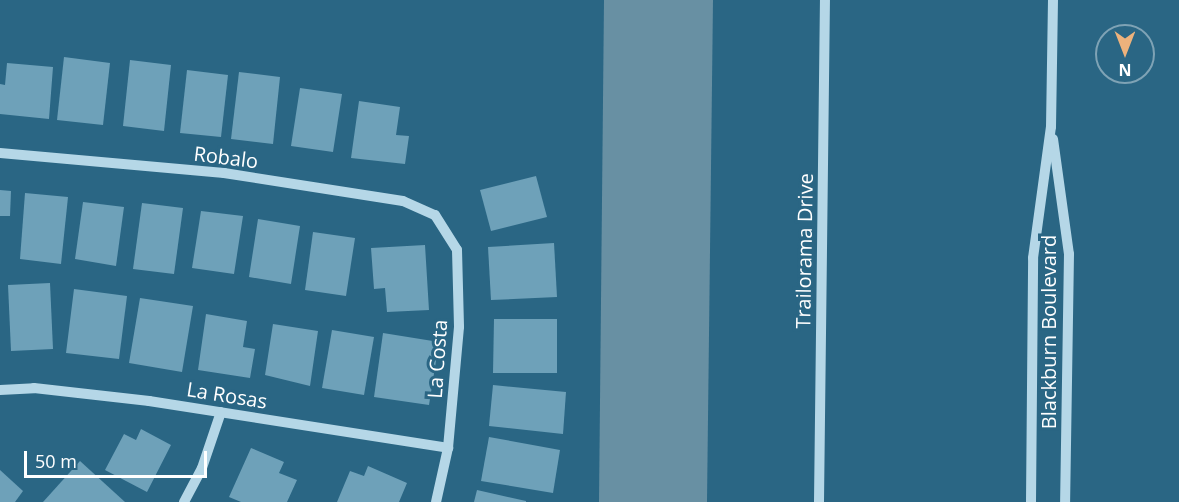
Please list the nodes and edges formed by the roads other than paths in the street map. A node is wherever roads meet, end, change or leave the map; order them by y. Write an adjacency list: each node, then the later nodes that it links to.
1 (825, 0): 11 (street, Trailorama Drive)
2 (1053, 0): 3 (street, Blackburn Boulevard)
3 (1051, 127): 12 (street, Blackburn Boulevard); 13 (street, Blackburn Boulevard)
4 (0, 153): 5 (street, Robalo)
5 (442, 222): 8 (street, La Costa)
6 (0, 390): 7 (street, La Rosas)
7 (221, 412): 8 (street, La Rosas); 9 (street)
8 (448, 448): 10 (street, La Costa)
9 (184, 502)
10 (436, 502)
11 (819, 502)
12 (1031, 502)
13 (1065, 502)

